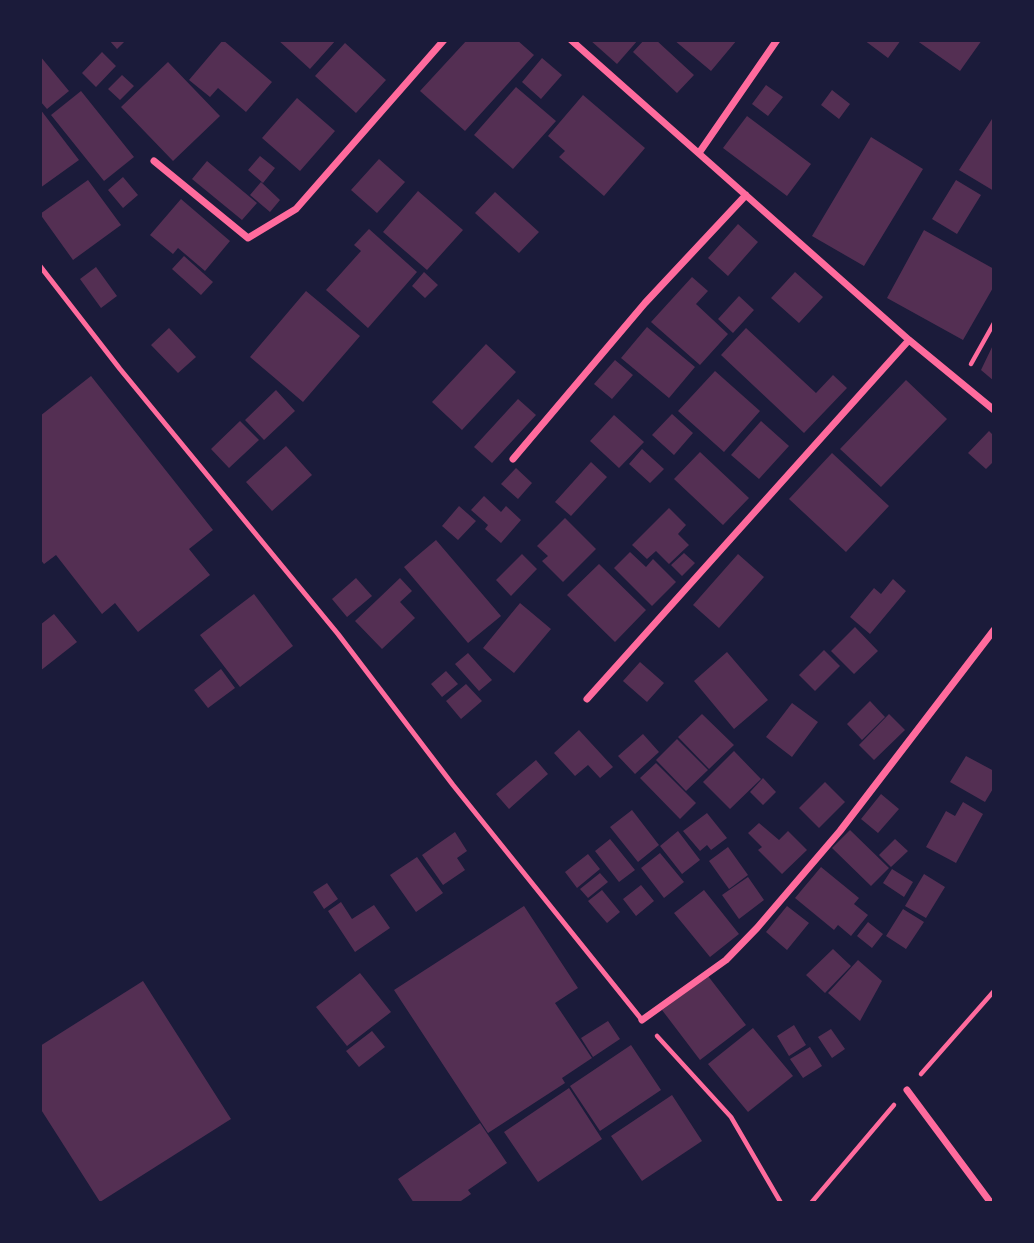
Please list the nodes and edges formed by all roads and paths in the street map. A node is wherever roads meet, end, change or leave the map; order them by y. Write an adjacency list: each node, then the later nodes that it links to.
1 (444, 40): 5 (street)
2 (571, 40): 4 (street)
3 (778, 40): 4 (street)
4 (699, 153): 6 (street)
5 (154, 161)
6 (746, 195): 9 (street); 12 (street)
7 (40, 266): 15 (lane)
8 (994, 323): 10 (path)
9 (909, 340): 10 (street); 14 (street)
10 (961, 384): 11 (street)
11 (994, 410)
12 (513, 459)
13 (994, 630): 15 (street)
14 (587, 699)
15 (642, 1020): 17 (path)
16 (907, 1090): 18 (street)
17 (781, 1203)
18 (991, 1203)

